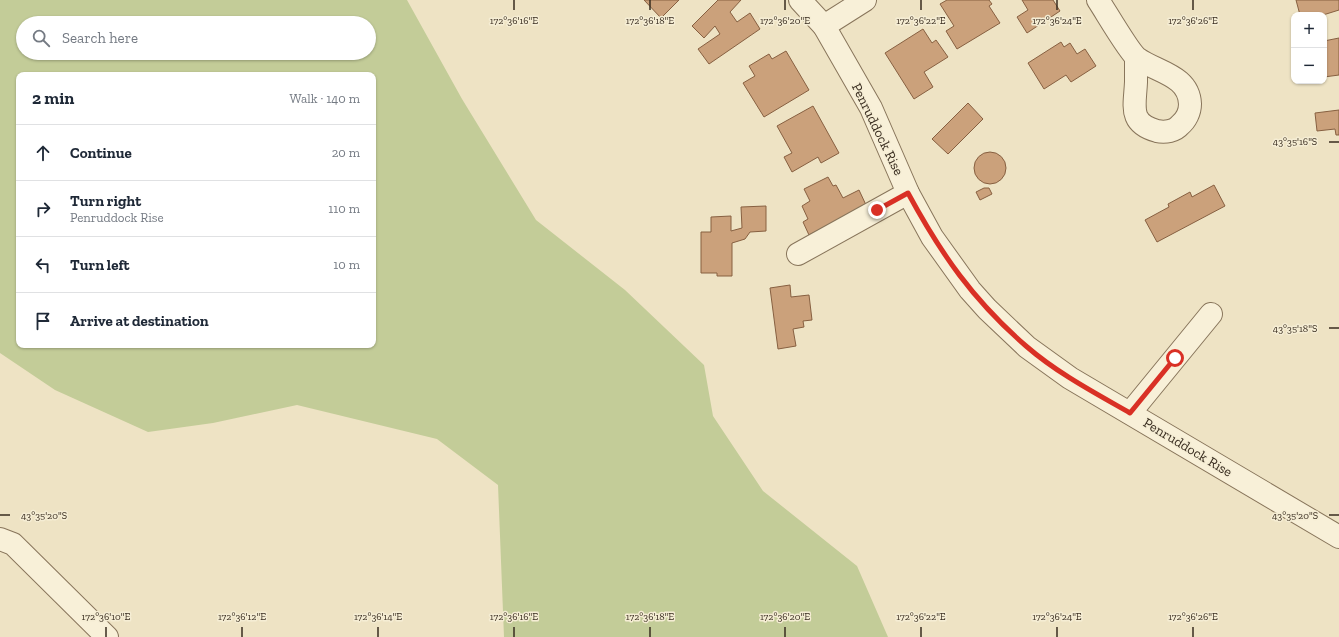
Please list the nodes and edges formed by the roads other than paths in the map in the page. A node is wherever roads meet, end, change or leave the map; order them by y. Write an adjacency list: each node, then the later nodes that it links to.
1 (800, 0): 4 (street, Penruddock Rise)
2 (865, 0): 4 (street)
3 (1098, 0): 5 (street)
4 (824, 26): 6 (street, Penruddock Rise)
5 (1136, 58)
6 (908, 193): 7 (street); 9 (street, Penruddock Rise)
7 (798, 254)
8 (1211, 314): 9 (street)
9 (1130, 413): 10 (street, Penruddock Rise)
10 (1339, 537)
11 (0, 539): 12 (street)
12 (107, 637)

